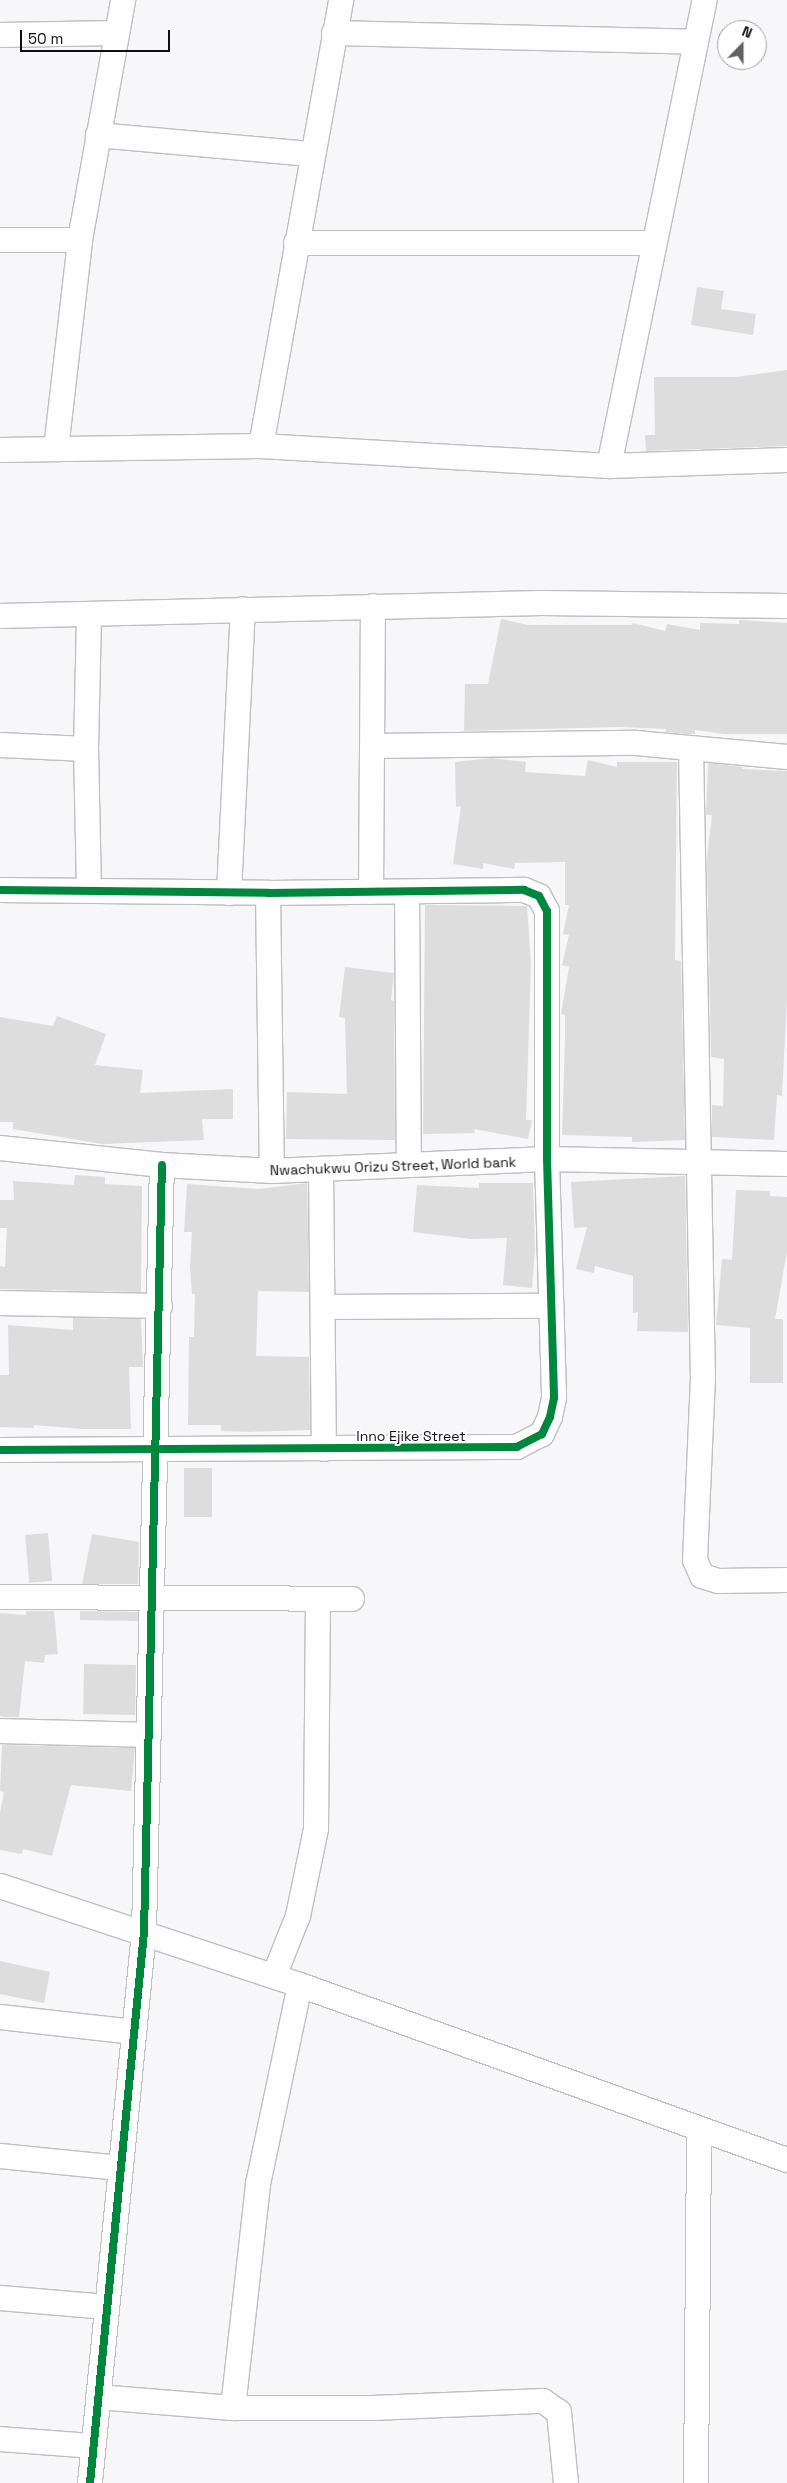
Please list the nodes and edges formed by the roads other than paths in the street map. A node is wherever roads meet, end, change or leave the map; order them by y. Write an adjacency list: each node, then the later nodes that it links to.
1 (123, 0): 4 (street)
2 (341, 0): 5 (street)
3 (705, 0): 7 (street)
4 (116, 33): 6 (street); 8 (street)
5 (334, 33): 7 (street); 9 (street)
6 (0, 34)
7 (696, 42): 13 (street)
8 (98, 135): 9 (street); 11 (street)
9 (312, 154): 12 (street)
10 (0, 240): 11 (street)
11 (80, 240): 15 (street)
12 (296, 243): 13 (street); 14 (street)
13 (653, 243): 18 (street)
14 (261, 446): 15 (street); 18 (street)
15 (56, 449): 16 (street)
16 (0, 450)
17 (787, 460): 18 (street)
18 (609, 466)
19 (373, 606): 20 (street); 21 (street); 25 (street)
20 (787, 606)
21 (243, 609): 22 (street); 31 (street)
22 (89, 614): 23 (street); 26 (street)
23 (0, 616)
24 (0, 745): 26 (street)
25 (372, 746): 27 (street); 32 (street)
26 (86, 749): 30 (street)
27 (691, 749): 28 (street); 37 (street)
28 (787, 758)
29 (0, 890): 30 (street, Inno Ejike Street)
30 (88, 891): 31 (street, Inno Ejike Street)
31 (229, 892): 34 (street, Inno Ejike Street)
32 (371, 892): 33 (street, Inno Ejike Street); 34 (street, Inno Ejike Street)
33 (407, 892): 36 (street, Inno Ejike Street); 40 (street)
34 (268, 893): 42 (street)
35 (0, 1148): 39 (street, Nwachukwu Orizu Street, World bank)
36 (547, 1159): 37 (street, Nwachukwu Orizu Street, World bank); 40 (street, Nwachukwu Orizu Street, World bank); 45 (street, Inno Ejike Street)
37 (698, 1162): 38 (street, Nwachukwu Orizu Street, World bank); 50 (street)
38 (787, 1164)
39 (162, 1165): 42 (street, Nwachukwu Orizu Street, World bank); 44 (street)
40 (409, 1165): 41 (street, Nwachukwu Orizu Street, World bank)
41 (321, 1169): 42 (street, Nwachukwu Orizu Street, World bank); 46 (street)
42 (272, 1172)
43 (0, 1303): 44 (street)
44 (160, 1306): 49 (street)
45 (551, 1306): 46 (street); 47 (street, Inno Ejike Street)
46 (323, 1307): 47 (street)
47 (324, 1449): 49 (street, Inno Ejike Street)
48 (0, 1450): 49 (street, Inno Ejike Street)
49 (157, 1452): 52 (street)
50 (787, 1580)
51 (0, 1597): 52 (street)
52 (153, 1597): 53 (street); 56 (street)
53 (318, 1599): 54 (street); 59 (street)
54 (352, 1599)
55 (0, 1732): 56 (street)
56 (149, 1735): 58 (street)
57 (0, 1886): 58 (street)
58 (144, 1932): 59 (street); 62 (street)
59 (274, 1976): 60 (street)
60 (300, 1985): 63 (street); 70 (street)
61 (0, 2017): 62 (street)
62 (134, 2032): 66 (street)
63 (699, 2129): 65 (street); 75 (street)
64 (0, 2156): 66 (street)
65 (787, 2160)
66 (120, 2168): 68 (street)
67 (0, 2298): 68 (street)
68 (107, 2307): 69 (street)
69 (98, 2397): 70 (street); 72 (street)
70 (233, 2408): 74 (street)
71 (0, 2439): 72 (street)
72 (93, 2446): 73 (street)
73 (90, 2483)
74 (566, 2483)
75 (696, 2483)

